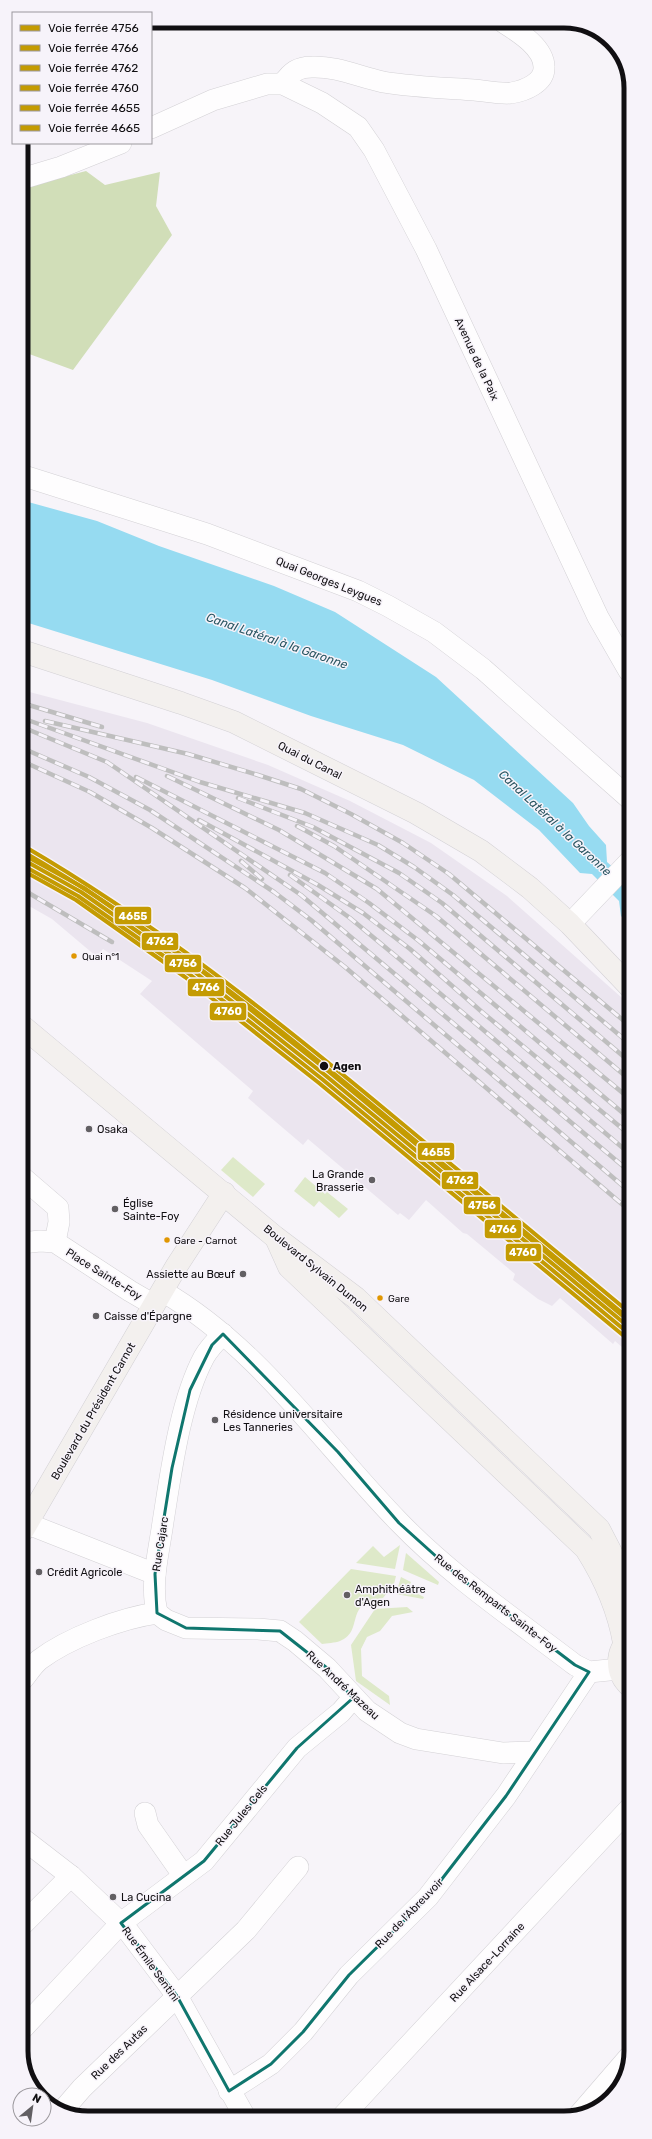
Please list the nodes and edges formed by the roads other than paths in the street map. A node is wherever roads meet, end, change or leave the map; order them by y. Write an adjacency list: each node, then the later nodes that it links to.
1 (512, 28): 2 (street)
2 (275, 84): 3 (street); 8 (street, Avenue de la Paix)
3 (152, 128)
4 (118, 144): 5 (street)
5 (28, 177)
6 (28, 477): 9 (street, Quai Georges Leygues)
7 (28, 653): 11 (street, Quai du Canal)
8 (624, 661)
9 (624, 794)
10 (624, 867): 11 (street)
11 (575, 919): 12 (street, Quai du Canal)
12 (624, 980)
13 (28, 1031): 15 (street, Boulevard Sylvain Dumon)
14 (28, 1182): 18 (street)
15 (224, 1193): 16 (street, Boulevard du Président Carnot); 19 (street, Boulevard Sylvain Dumon)
16 (209, 1217): 19 (street); 20 (street, Boulevard du Président Carnot)
17 (28, 1242): 18 (street)
18 (54, 1242): 20 (street, Place Sainte-Foy)
19 (278, 1242): 25 (street, Boulevard Sylvain Dumon); 27 (street)
20 (158, 1298): 21 (street, Rue des Remparts Sainte-Foy); 22 (street, Boulevard du Président Carnot)
21 (223, 1334): 24 (street, Rue Cajarc); 30 (street, Rue des Remparts Sainte-Foy)
22 (28, 1518)
23 (28, 1526): 24 (street)
24 (155, 1574): 26 (street, Rue Cajarc)
25 (624, 1577)
26 (157, 1613): 31 (street); 33 (street, Rue André Mazeau)
27 (624, 1630)
28 (624, 1646): 29 (street)
29 (619, 1669): 30 (street); 32 (street)
30 (589, 1672): 34 (street, Rue de l'Abreuvoir)
31 (28, 1673)
32 (624, 1679)
33 (353, 1698): 34 (street, Rue André Mazeau); 40 (street, Rue Jules Cels)
34 (534, 1752): 46 (street, Rue de l'Abreuvoir)
35 (145, 1813): 40 (street)
36 (624, 1815): 50 (street, Rue Alsace-Lorraine)
37 (28, 1843): 39 (street, Rue Émile Sentini)
38 (298, 1867): 43 (street, Rue des Autas)
39 (71, 1876): 41 (street); 42 (street, Rue Émile Sentini)
40 (182, 1876): 42 (street, Rue Jules Cels)
41 (28, 1919)
42 (121, 1923): 43 (street, Rue Émile Sentini); 44 (street, Rue Jules Cels)
43 (177, 1996): 46 (street, Rue Émile Sentini); 47 (street, Rue des Autas)
44 (28, 2023)
45 (623, 2063): 48 (street)
46 (234, 2088): 49 (street, Rue Émile Sentini)
47 (66, 2107)
48 (586, 2107)
49 (243, 2111)
50 (348, 2111)

